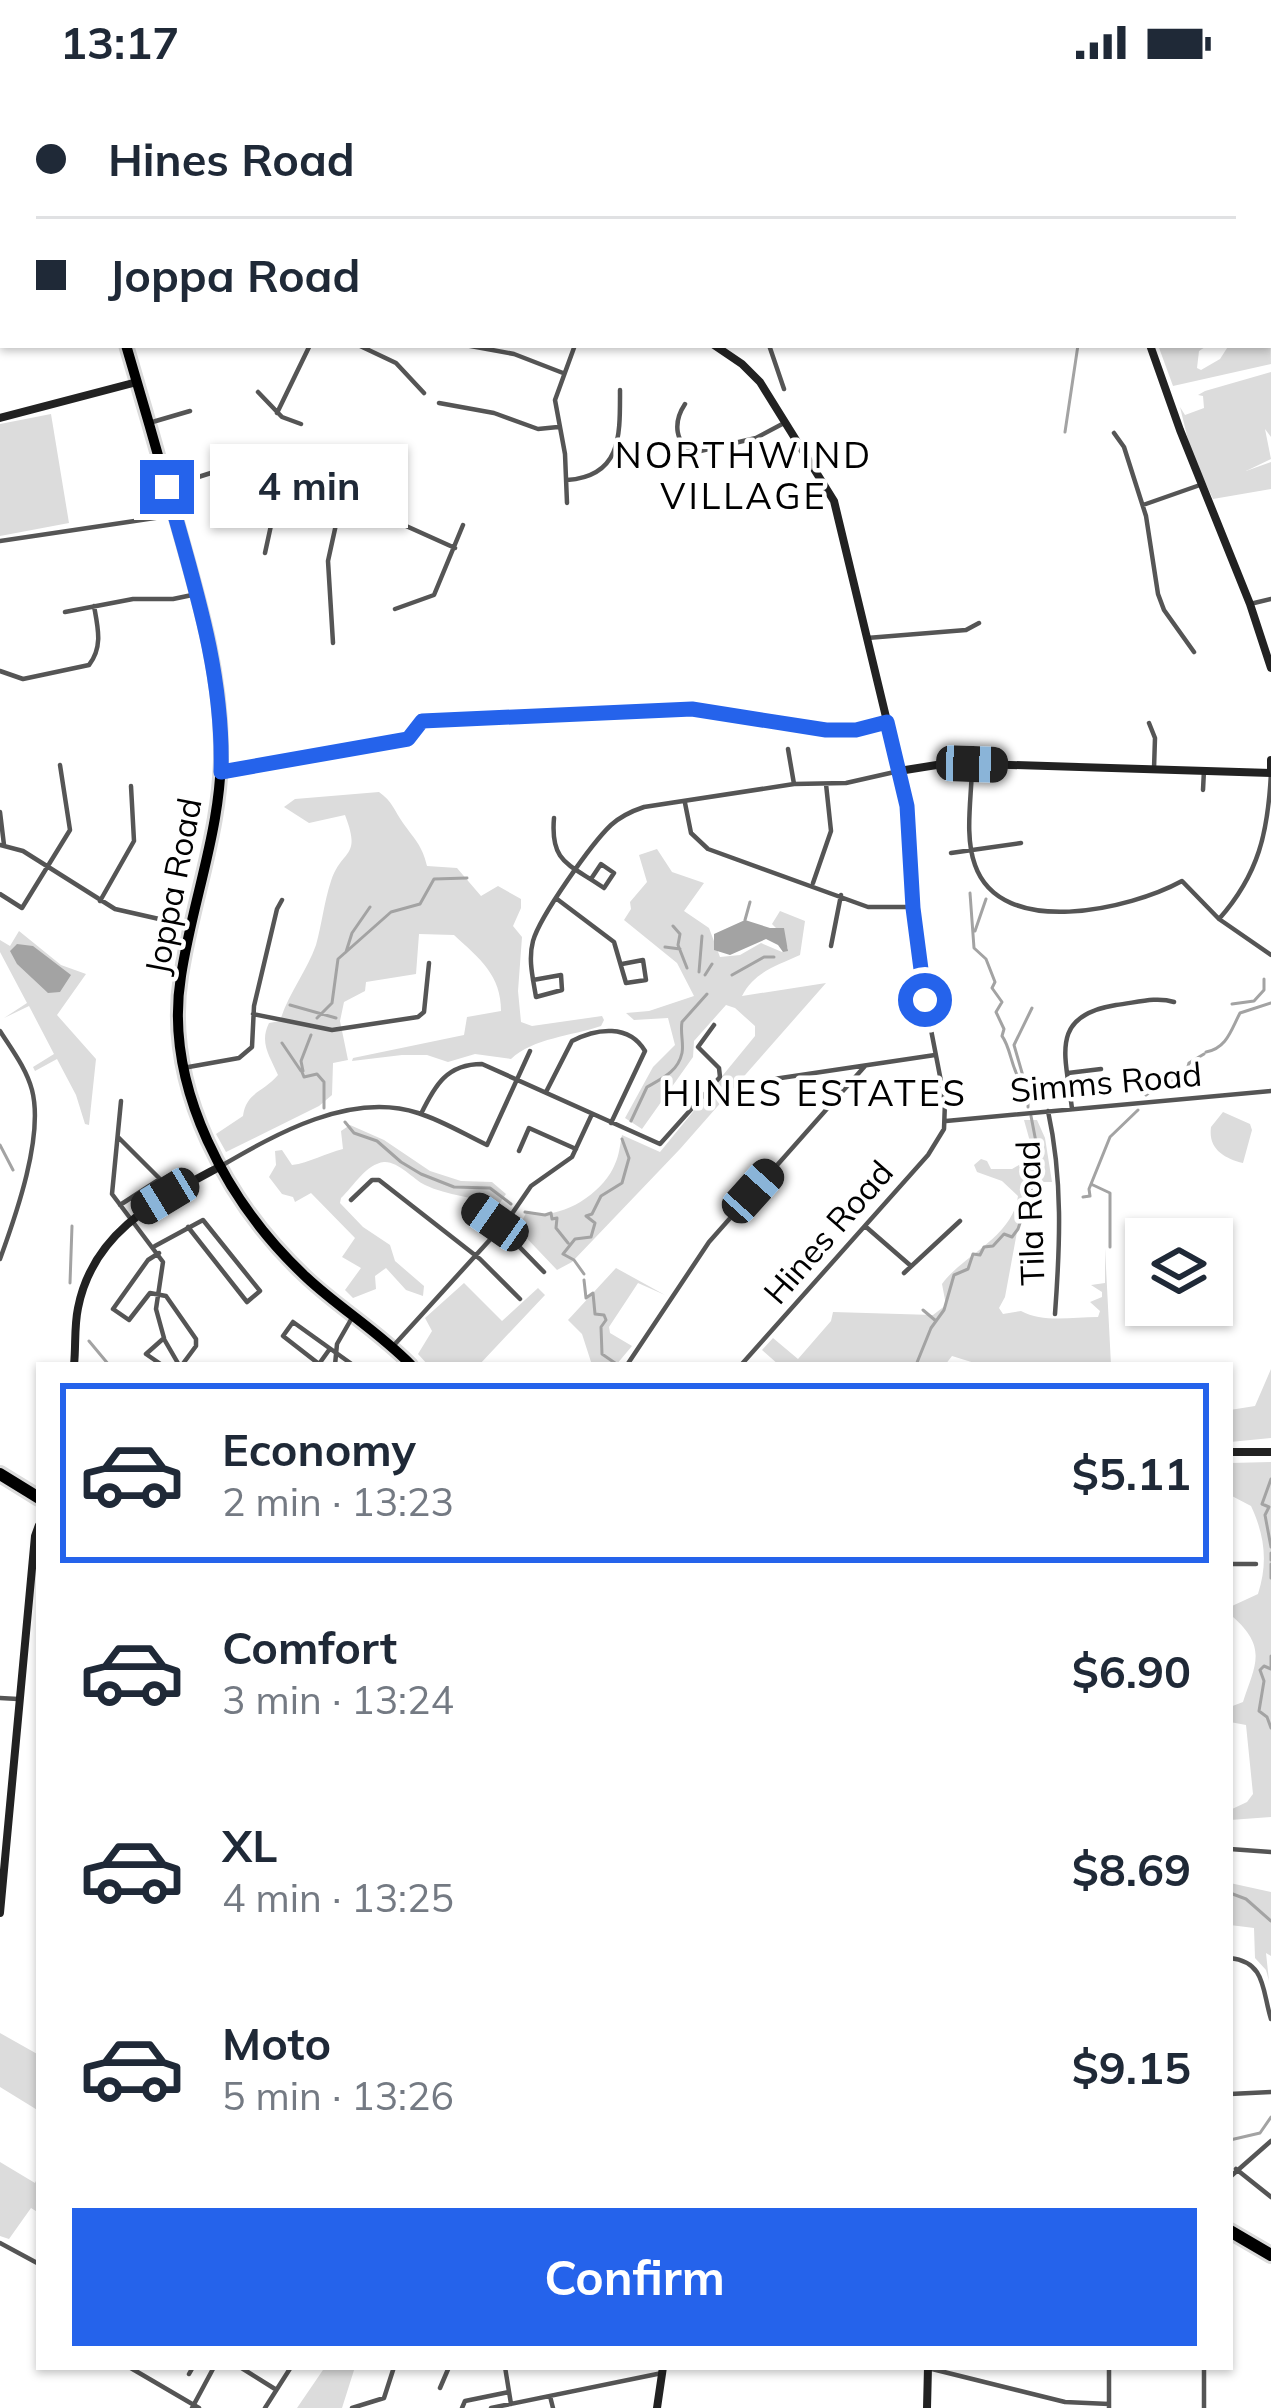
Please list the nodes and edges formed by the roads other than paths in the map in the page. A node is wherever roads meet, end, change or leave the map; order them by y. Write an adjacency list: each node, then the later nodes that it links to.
1 (127, 348): 10 (main road, Joppa Road)
2 (309, 348): 18 (street)
3 (364, 348): 14 (street)
4 (481, 348): 9 (street)
5 (574, 348): 9 (street)
6 (723, 348): 20 (street)
7 (770, 348): 11 (street)
8 (1151, 348): 29 (street)
9 (563, 373): 23 (street)
10 (137, 382): 19 (street); 21 (main road, Joppa Road)
11 (784, 389)
12 (620, 390): 27 (street)
13 (258, 392): 18 (street)
14 (424, 393)
15 (439, 403): 23 (street)
16 (685, 404): 25 (street)
17 (190, 411): 21 (street)
18 (277, 412): 22 (street)
19 (0, 418)
20 (786, 422): 25 (street); 46 (street)
21 (149, 423): 30 (main road, Joppa Road)
22 (301, 424)
23 (558, 427): 27 (street)
24 (1114, 433): 33 (street)
25 (688, 450): 26 (street)
26 (677, 467)
27 (567, 480): 32 (street)
28 (280, 484): 30 (street); 31 (street); 38 (street)
29 (1202, 484): 33 (street); 41 (street)
30 (167, 487): 34 (main road, Joppa Road)
31 (342, 497): 37 (street); 47 (street)
32 (567, 503)
33 (1143, 506): 48 (street)
34 (175, 515): 36 (street); 39 (main road, Joppa Road)
35 (463, 525): 37 (street)
36 (0, 541)
37 (455, 548): 43 (street)
38 (265, 554)
39 (197, 594): 42 (street); 60 (main road, Joppa Road)
40 (1271, 599): 41 (street)
41 (1250, 604): 49 (street)
42 (94, 606): 44 (street); 50 (street)
43 (395, 609)
44 (65, 612)
45 (979, 623): 46 (street)
46 (866, 638): 51 (street)
47 (333, 643)
48 (1194, 652)
49 (1271, 668)
50 (0, 671)
51 (887, 722): 58 (street); 60 (street)
52 (1149, 723): 57 (street)
53 (788, 749): 62 (street)
54 (1271, 760): 61 (street)
55 (972, 764): 57 (street); 58 (street); 72 (street)
56 (60, 765): 74 (street)
57 (1154, 769): 59 (street)
58 (899, 770): 63 (street); 83 (street)
59 (1204, 770): 61 (street); 65 (street)
60 (221, 772): 85 (main road, Joppa Road)
61 (1271, 773): 69 (street)
62 (794, 784): 63 (street); 66 (street)
63 (826, 784): 77 (street)
64 (131, 786): 82 (street)
65 (1203, 790)
66 (685, 801): 75 (street); 77 (street)
67 (0, 812): 71 (street)
68 (554, 818): 75 (street)
69 (1269, 833): 84 (street)
70 (1021, 843): 72 (street)
71 (2, 845): 74 (street)
72 (971, 850): 73 (street); 84 (street)
73 (951, 853)
74 (49, 868): 78 (street); 82 (street)
75 (578, 869): 76 (street); 80 (street)
76 (591, 879)
77 (813, 884): 79 (street)
78 (0, 895)
79 (841, 895): 83 (street); 86 (street)
80 (556, 899): 89 (street); 90 (street)
81 (282, 900): 92 (street)
82 (100, 901): 85 (street)
83 (913, 908): 96 (street)
84 (1219, 920): 87 (street)
85 (192, 926): 98 (main road, Joppa Road)
86 (832, 946)
87 (1271, 956)
88 (429, 963): 92 (street)
89 (622, 964): 89 (street)
90 (533, 980): 90 (street)
91 (1174, 1002): 100 (street)
92 (254, 1014): 98 (street)
93 (714, 1025): 111 (street)
94 (0, 1031): 126 (street)
95 (530, 1051): 101 (street)
96 (936, 1055): 97 (street); 110 (street)
97 (865, 1066): 102 (street); 146 (street)
98 (183, 1068): 115 (main road, Joppa Road)
99 (1102, 1069): 100 (street)
100 (1068, 1073): 106 (street)
101 (518, 1078): 104 (street); 108 (street); 108 (street)
102 (774, 1079)
103 (1271, 1091): 106 (street, Simms Road)
104 (546, 1092): 109 (street); 111 (street)
105 (121, 1102): 112 (street)
106 (1072, 1109): 107 (street, Simms Road)
107 (1048, 1111): 110 (street, Simms Road); 132 (street, Tila Road)
108 (421, 1114): 115 (street)
109 (592, 1114): 111 (street); 113 (street)
110 (946, 1121): 121 (street, Hines Road)
111 (610, 1123)
112 (118, 1137): 118 (street); 118 (street)
113 (576, 1149): 114 (street); 123 (street)
114 (519, 1151)
115 (221, 1166): 119 (street); 133 (main road, Joppa Road)
116 (351, 1201): 125 (street)
117 (469, 1204): 123 (street)
118 (120, 1205): 119 (street)
119 (132, 1218): 124 (street); 137 (street)
120 (960, 1221): 127 (street)
121 (865, 1226): 127 (street); 147 (street, Hines Road)
122 (188, 1227): 122 (street); 124 (street)
123 (500, 1228): 125 (street); 128 (street)
124 (157, 1250): 130 (street); 130 (street)
125 (475, 1256): 131 (street); 135 (street)
126 (0, 1259)
127 (911, 1266): 129 (street)
128 (544, 1272)
129 (904, 1273)
130 (156, 1293): 134 (street); 140 (street)
131 (520, 1299)
132 (1055, 1314)
133 (353, 1316): 135 (main road, Joppa Road); 136 (street)
134 (164, 1338): 138 (street); 139 (street)
135 (392, 1347): 145 (main road, Joppa Road)
136 (332, 1352): 141 (street); 142 (street); 143 (street); 144 (street)
137 (76, 1362)
138 (158, 1362)
139 (178, 1362)
140 (182, 1362)
141 (316, 1362)
142 (321, 1362)
143 (334, 1362)
144 (346, 1362)
145 (408, 1362)
146 (628, 1362)
147 (744, 1362)
148 (1233, 1452): 149 (street)
149 (1271, 1452)
150 (0, 1474): 151 (highway)
151 (15, 1484): 152 (highway); 153 (highway)
152 (36, 1485)
153 (36, 1496)
154 (36, 1552): 158 (street)
155 (1233, 1564): 156 (street)
156 (1256, 1564)
157 (0, 1698): 158 (street)
158 (20, 1700): 159 (street)
159 (5, 1810): 162 (street)
160 (1233, 1849): 161 (street)
161 (1271, 1852)
162 (0, 1913)
163 (1233, 1959): 164 (street)
164 (1271, 2019)
165 (1271, 2092): 166 (street)
166 (1233, 2094)
167 (1271, 2141): 168 (street)
168 (1236, 2169): 169 (street); 170 (street)
169 (1233, 2173)
170 (1271, 2197)
171 (1233, 2233): 173 (highway)
172 (0, 2242): 174 (street)
173 (1271, 2255)
174 (36, 2262)
175 (135, 2370): 193 (street)
176 (213, 2370): 193 (street)
177 (245, 2370): 188 (street)
178 (290, 2370): 188 (street)
179 (393, 2370): 195 (street)
180 (448, 2370): 187 (street)
181 (505, 2370): 189 (street)
182 (663, 2370): 190 (street); 199 (street)
183 (928, 2370): 200 (street)
184 (936, 2370): 192 (street)
185 (1109, 2370): 192 (street)
186 (1204, 2370): 201 (street)
187 (440, 2388)
188 (275, 2389): 194 (street)
189 (509, 2392): 191 (street); 196 (street)
190 (550, 2396): 191 (street); 198 (street)
191 (511, 2404): 197 (street)
192 (1109, 2406)
193 (195, 2407)
194 (265, 2408)
195 (352, 2408)
196 (462, 2408)
197 (491, 2408)
198 (553, 2408)
199 (657, 2408)
200 (927, 2408)
201 (1204, 2408)

